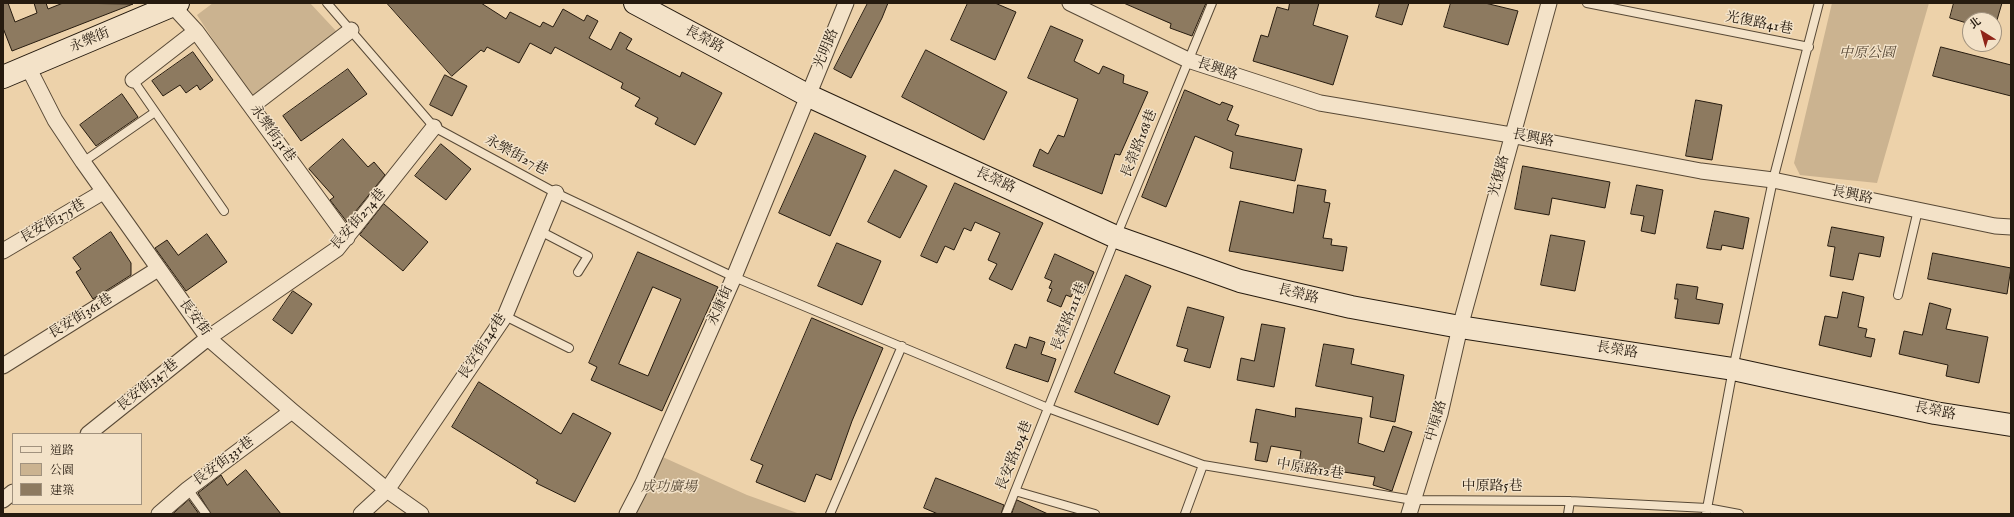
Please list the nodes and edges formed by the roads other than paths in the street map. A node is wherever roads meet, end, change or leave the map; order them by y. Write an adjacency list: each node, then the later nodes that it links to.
1 (327, 3): 11 (lane, 永樂街27巷)
2 (635, 3): 17 (street, 長榮路)
3 (846, 3): 17 (street, 光明路)
4 (1070, 3): 13 (street, 長興路)
5 (1212, 3): 13 (lane, 長榮路168巷)
6 (1549, 3): 21 (street, 光復路)
7 (1587, 3): 12 (lane, 光復路41巷)
8 (1819, 3): 12 (lane)
9 (173, 4): 10 (street, 永樂街31巷); 14 (street, 永樂街)
10 (196, 30): 16 (street); 18 (street, 永樂街31巷)
11 (351, 30): 18 (street); 20 (lane, 永樂街27巷)
12 (1809, 47): 23 (lane)
13 (1188, 60): 21 (street, 長興路); 30 (lane, 長榮路168巷)
14 (28, 67): 15 (street, 永樂街); 22 (street, 長安街)
15 (3, 77)
16 (133, 80): 19 (lane)
17 (807, 96): 30 (street, 長榮路); 35 (street, 永康街)
18 (252, 106): 31 (street, 永樂街31巷)
19 (155, 112): 22 (lane); 27 (lane)
20 (434, 127): 25 (lane, 永樂街27巷); 31 (street, 長安街274巷)
21 (1511, 135): 23 (street, 長興路); 38 (street, 光復路)
22 (83, 162): 24 (street, 長安街)
23 (1773, 180): 26 (street, 長興路); 43 (lane)
24 (103, 192): 32 (street, 長安街375巷); 33 (street, 長安街)
25 (556, 193): 29 (street, 長安街246巷); 35 (lane, 永樂街27巷)
26 (1918, 210): 28 (street, 長興路); 36 (lane)
27 (224, 211)
28 (2011, 227)
29 (540, 231): 34 (lane); 37 (street, 長安街246巷)
30 (1116, 237): 38 (street, 長榮路); 44 (lane, 長榮路211巷)
31 (347, 238): 39 (street, 長安街274巷)
32 (3, 251)
33 (158, 269): 39 (street, 長安街); 42 (street, 長安街361巷)
34 (578, 272)
35 (734, 277): 40 (lane, 永樂街27巷); 61 (street, 永康街)
36 (1898, 295)
37 (505, 316): 41 (lane); 50 (street, 長安街246巷)
38 (1460, 327): 43 (street, 長榮路); 55 (street, 中原路)
39 (208, 338): 45 (street, 長安街); 47 (street, 長安街347巷)
40 (902, 346): 44 (lane, 中原路12巷); 62 (lane)
41 (569, 348)
42 (3, 366)
43 (1733, 370): 46 (street, 長榮路); 56 (lane)
44 (1048, 408): 48 (lane, 中原路12巷); 51 (lane, 長安路194巷)
45 (292, 411): 49 (street, 長安街331巷); 50 (street, 長安街)
46 (2011, 425)
47 (89, 433)
48 (1203, 465): 55 (lane, 中原路12巷); 65 (lane)
49 (188, 489): 57 (street, 長安街331巷); 58 (lane)
50 (387, 490): 59 (street, 長安街246巷); 60 (street, 長安街)
51 (1015, 491): 63 (lane, 長安路194巷); 64 (lane)
52 (12, 493): 53 (street)
53 (3, 500)
54 (1570, 501): 55 (lane, 中原路5巷); 56 (lane, 中原路5巷); 66 (lane)
55 (1411, 507)
56 (1706, 511): 67 (lane, 中原路5巷)
57 (159, 514)
58 (206, 514)
59 (361, 514)
60 (421, 514)
61 (627, 514)
62 (830, 514)
63 (1006, 514)
64 (1095, 514)
65 (1185, 514)
66 (1568, 514)
67 (1739, 514)

